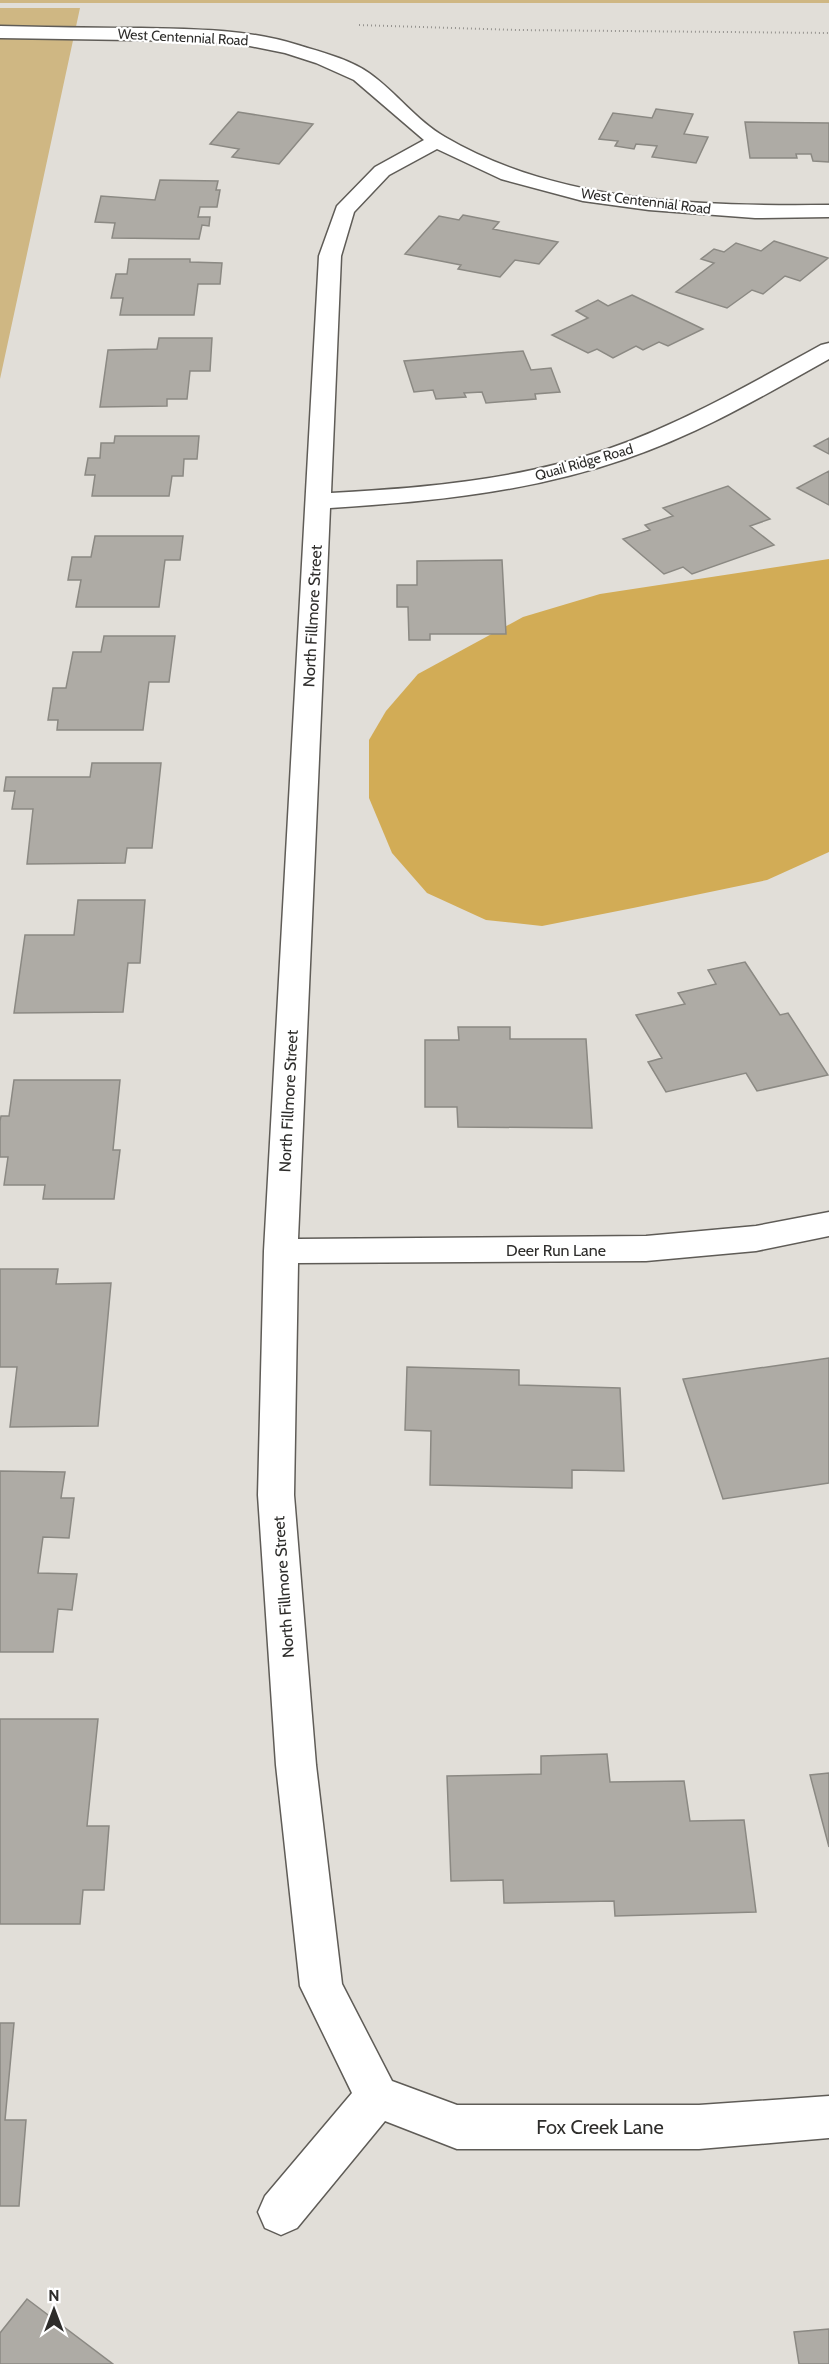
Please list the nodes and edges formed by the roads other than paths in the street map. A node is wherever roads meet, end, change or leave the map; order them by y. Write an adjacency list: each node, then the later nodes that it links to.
1 (0, 32): 2 (street, West Centennial Road)
2 (437, 141): 3 (street, West Centennial Road); 5 (street, North Fillmore Street)
3 (829, 211)
4 (829, 350): 5 (street, Quail Ridge Road)
5 (318, 501): 7 (street, North Fillmore Street)
6 (829, 1224): 7 (street, Deer Run Lane)
7 (281, 1251): 8 (street, North Fillmore Street)
8 (377, 2097): 9 (street, Fox Creek Lane); 10 (street)
9 (829, 2117)
10 (281, 2212)

